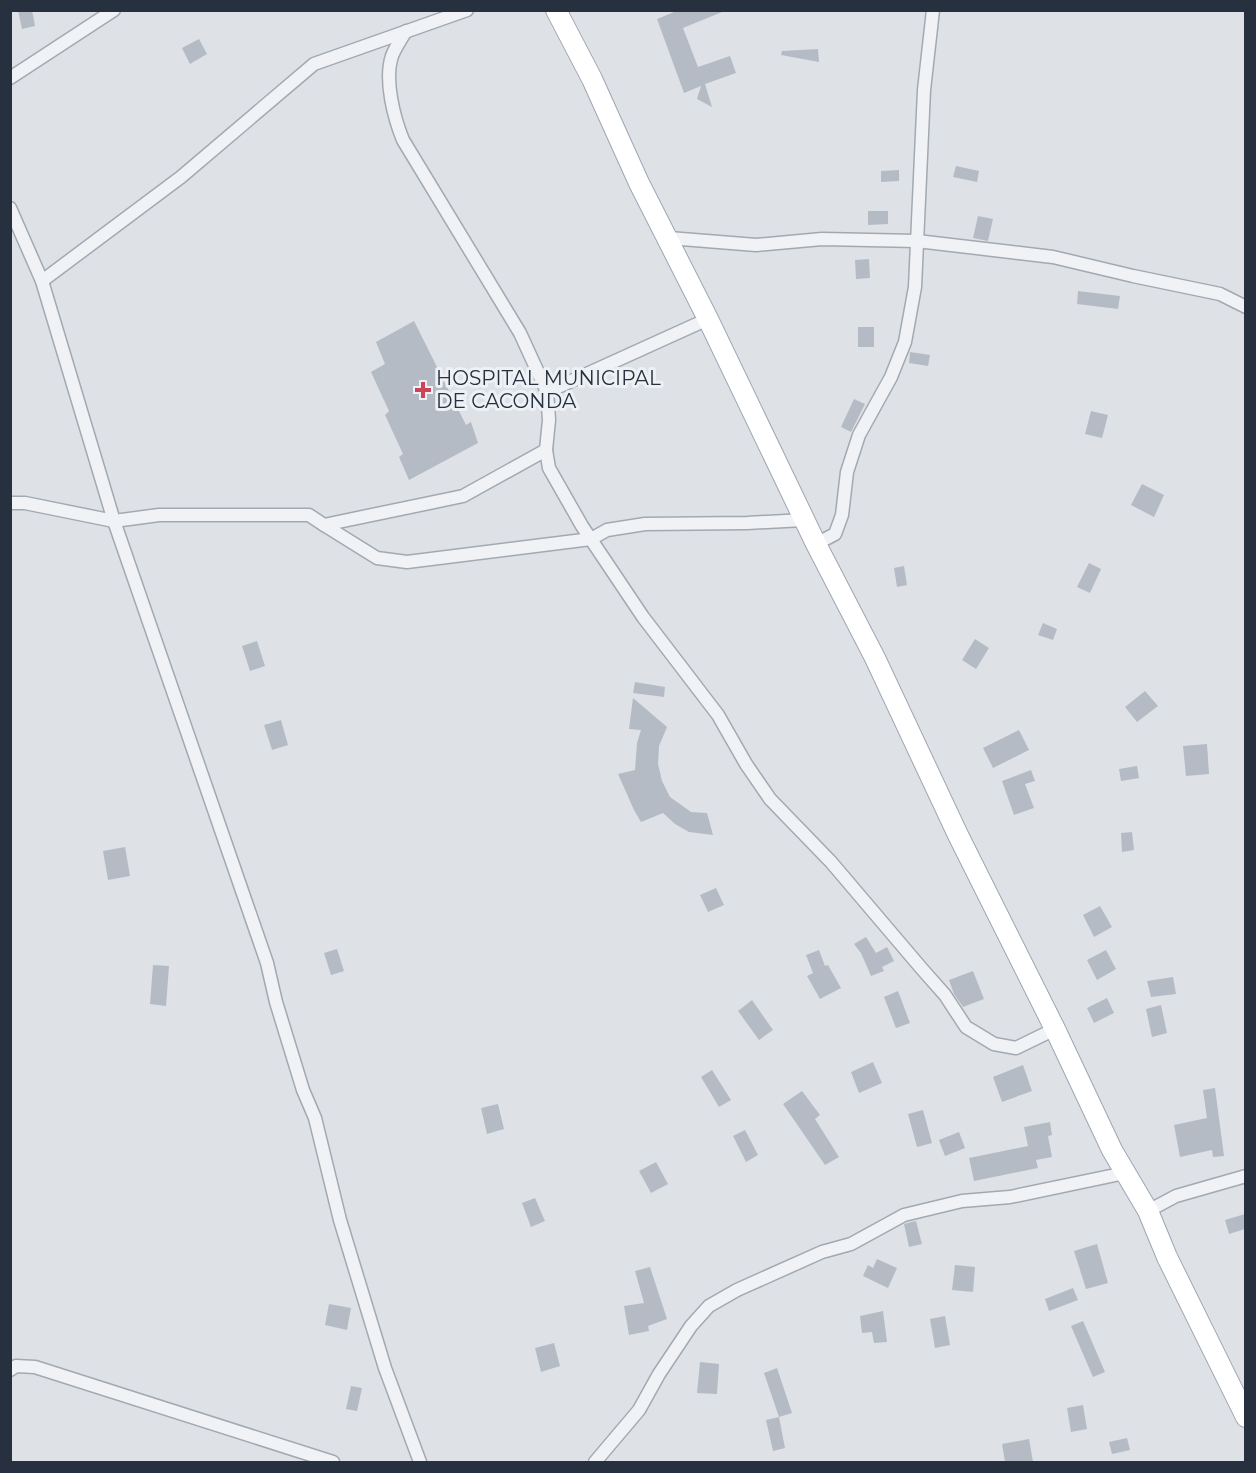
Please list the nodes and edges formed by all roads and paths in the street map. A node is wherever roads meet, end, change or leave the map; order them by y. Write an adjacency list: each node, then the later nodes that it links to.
1 (114, 10): 6 (street)
2 (467, 10): 5 (street)
3 (556, 10): 8 (main road)
4 (933, 10): 9 (street)
5 (406, 31): 10 (street); 13 (street)
6 (10, 78)
7 (10, 208): 10 (street)
8 (669, 238): 9 (street); 12 (main road)
9 (917, 241): 11 (street); 20 (street)
10 (42, 281): 17 (street)
11 (1245, 307)
12 (708, 318): 13 (street); 16 (main road)
13 (547, 392): 14 (street)
14 (546, 450): 18 (street); 19 (street)
15 (10, 503): 17 (street)
16 (804, 520): 19 (street); 20 (main road)
17 (114, 521): 18 (street); 28 (street)
18 (324, 525): 19 (street)
19 (591, 539): 21 (street)
20 (816, 544): 21 (main road)
21 (1055, 1029): 22 (main road)
22 (1125, 1173): 24 (main road); 29 (street)
23 (1245, 1176): 24 (street)
24 (1148, 1212): 26 (main road)
25 (10, 1370): 27 (street)
26 (1245, 1417)
27 (333, 1462)
28 (420, 1462)
29 (595, 1462)

